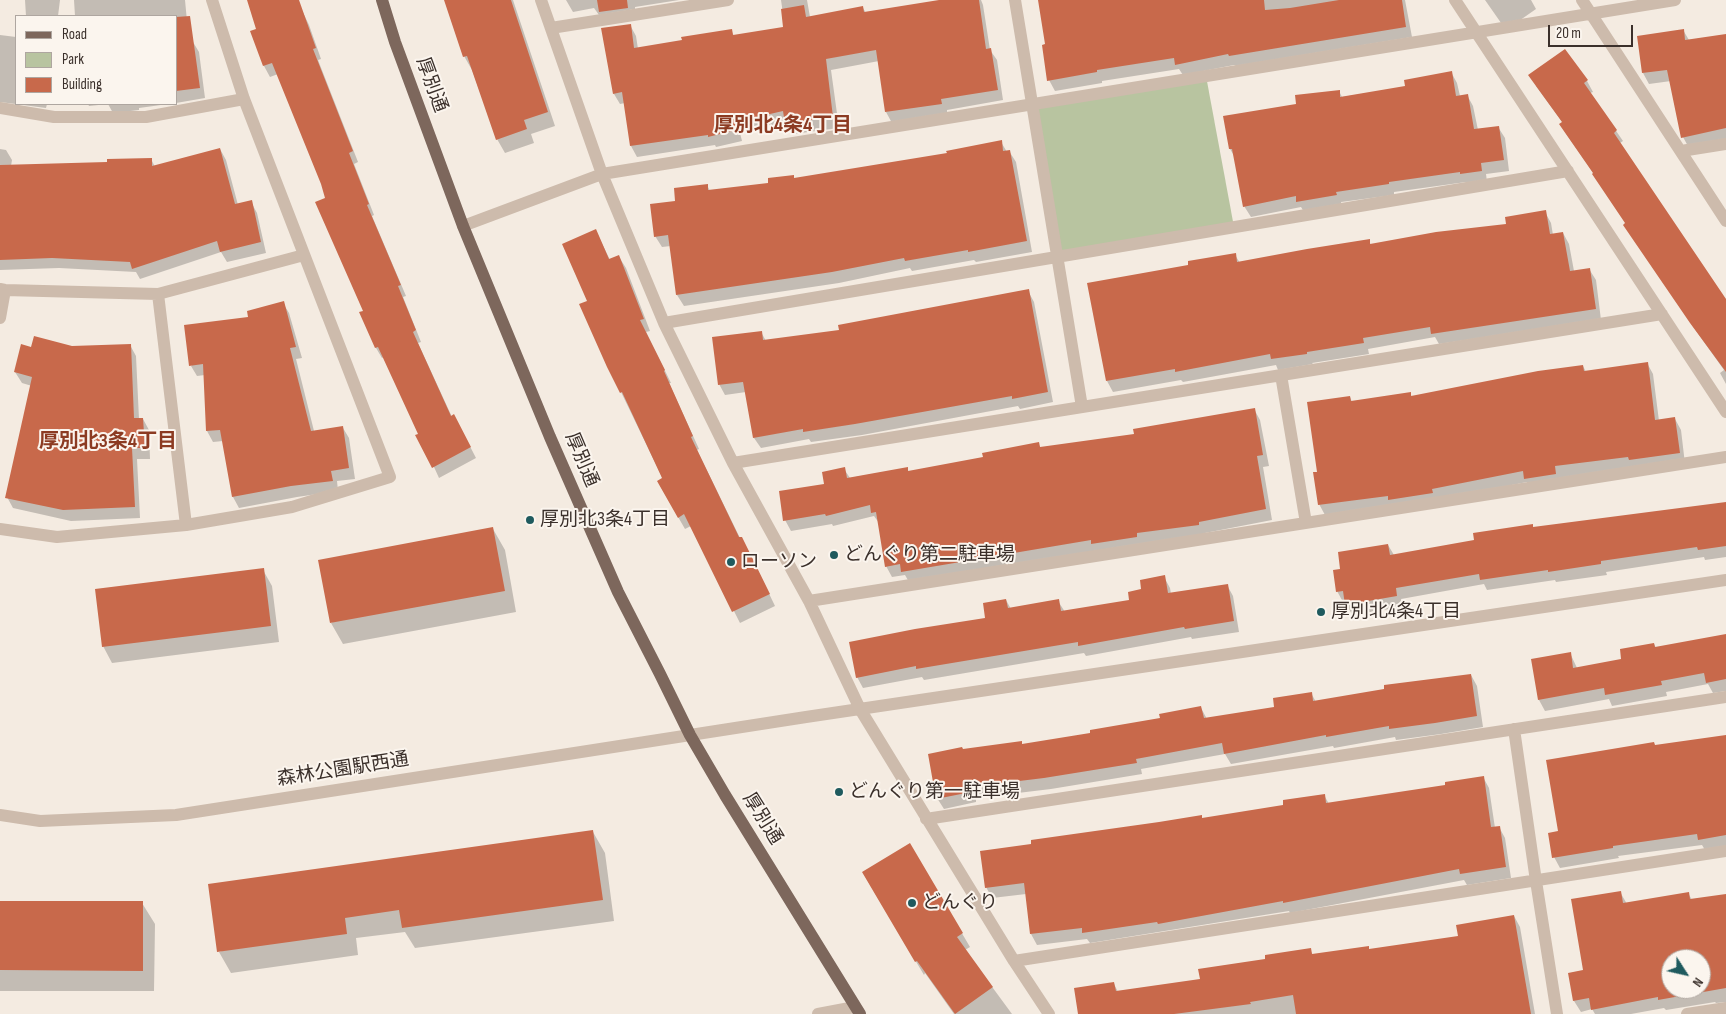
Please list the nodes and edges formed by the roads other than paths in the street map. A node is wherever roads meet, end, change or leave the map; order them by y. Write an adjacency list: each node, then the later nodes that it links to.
1 (212, 0): 12 (street)
2 (382, 0): 20 (main road, 厚別通)
3 (542, 0): 10 (street)
4 (728, 0): 10 (street)
5 (1015, 0): 13 (street)
6 (1455, 0): 11 (street)
7 (1582, 0): 9 (street)
8 (1675, 0): 9 (street)
9 (1591, 14): 11 (street); 16 (street)
10 (551, 28): 18 (street)
11 (1477, 32): 13 (street); 17 (street)
12 (244, 99): 14 (street); 21 (street)
13 (1032, 104): 18 (street); 22 (street)
14 (0, 108)
15 (1726, 144): 16 (street)
16 (1681, 151): 19 (street)
17 (1568, 171): 22 (street); 25 (street)
18 (602, 174): 20 (street); 27 (street)
19 (1726, 221)
20 (463, 226): 41 (main road, 厚別通)
21 (304, 255): 24 (street); 34 (street)
22 (1057, 257): 27 (street); 29 (street)
23 (3, 289): 24 (street); 26 (street)
24 (158, 294): 34 (street)
25 (1662, 314): 28 (street); 30 (street)
26 (0, 318)
27 (664, 323): 32 (street)
28 (1281, 375): 29 (street); 33 (street)
29 (1082, 407): 32 (street)
30 (1726, 412)
31 (1726, 457): 33 (street)
32 (733, 463): 37 (street)
33 (1306, 523): 37 (street)
34 (186, 526): 35 (street)
35 (0, 528)
36 (1726, 580): 39 (street, 森林公園駅西通)
37 (809, 601): 39 (street)
38 (1726, 697): 40 (street)
39 (860, 709): 41 (street, 森林公園駅西通); 43 (street)
40 (1514, 729): 43 (street); 45 (street)
41 (690, 735): 42 (street, 森林公園駅西通); 48 (main road, 厚別通)
42 (0, 815)
43 (926, 819): 46 (street)
44 (1726, 851): 45 (street)
45 (1536, 881): 46 (street); 51 (street)
46 (1014, 961): 50 (street)
47 (1726, 1008): 52 (street)
48 (858, 1011): 49 (street)
49 (818, 1014)
50 (1049, 1014)
51 (1557, 1014)
52 (1687, 1014)

